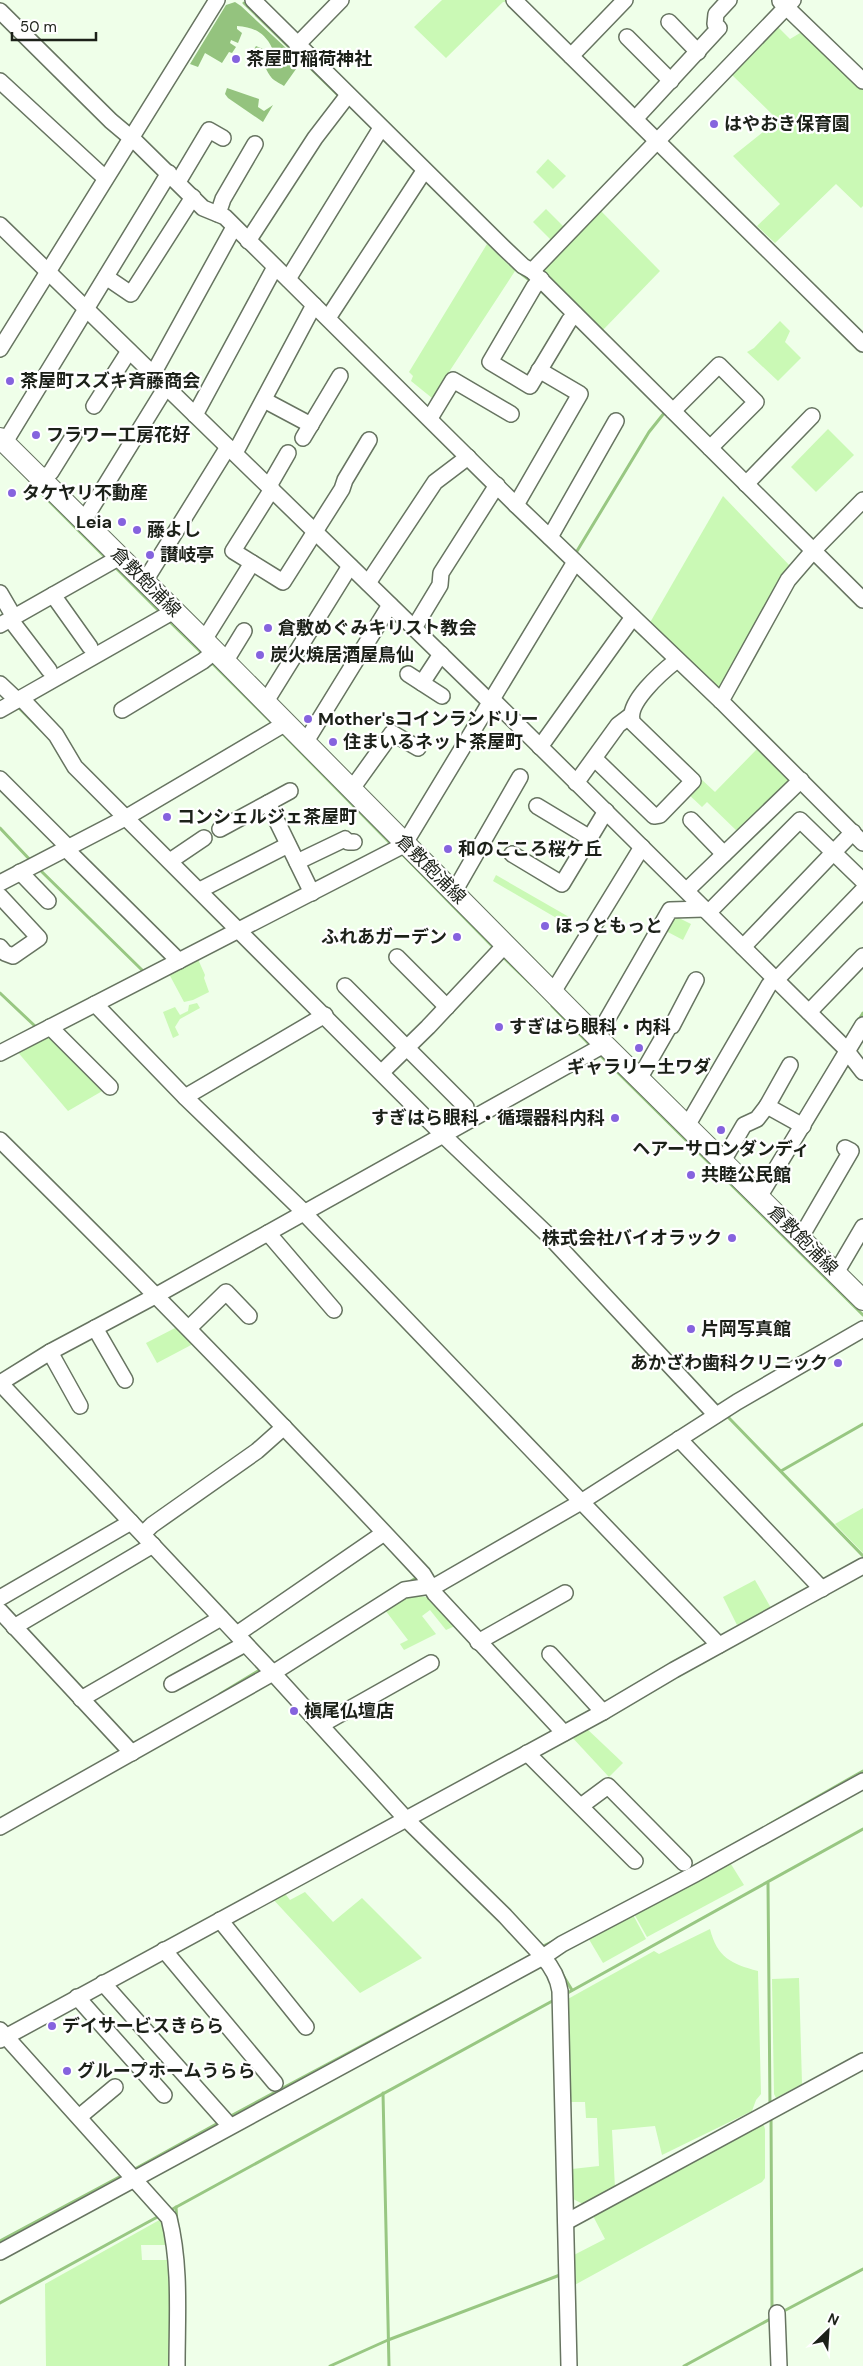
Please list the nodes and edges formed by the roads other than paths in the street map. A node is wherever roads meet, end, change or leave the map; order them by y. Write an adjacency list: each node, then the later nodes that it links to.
1 (217, 0): 20 (street)
2 (253, 0): 11 (street)
3 (341, 0): 11 (street)
4 (514, 0): 13 (street)
5 (625, 0): 13 (street)
6 (729, 0): 12 (street)
7 (787, 3): 16 (street); 22 (street)
8 (4, 7): 20 (street)
9 (668, 22): 12 (street)
10 (627, 37): 15 (street)
11 (297, 45): 17 (street)
12 (698, 52): 15 (street)
13 (573, 53): 18 (street)
14 (0, 81): 26 (street)
15 (671, 81): 18 (street)
16 (863, 81)
17 (346, 97): 19 (street); 31 (street)
18 (638, 116): 22 (street)
19 (379, 131): 24 (street); 35 (street)
20 (131, 138): 25 (street); 26 (street)
21 (223, 138): 25 (street)
22 (660, 138): 36 (street); 41 (street)
23 (255, 144): 28 (street)
24 (424, 171): 36 (street); 39 (street)
25 (173, 177): 27 (street); 34 (street)
26 (104, 178): 33 (street)
27 (193, 197): 28 (street); 34 (street)
28 (218, 214): 30 (street)
29 (0, 225): 33 (street)
30 (232, 229): 31 (street); 45 (street)
31 (248, 241): 32 (street)
32 (273, 270): 35 (street); 52 (street)
33 (47, 272): 38 (street); 42 (street)
34 (106, 277): 38 (street)
35 (288, 279): 37 (street)
36 (536, 280): 40 (street); 44 (street)
37 (312, 307): 39 (street); 48 (street)
38 (85, 312): 43 (street); 57 (street)
39 (328, 318): 54 (street)
40 (572, 318): 44 (street); 50 (street)
41 (863, 344)
42 (0, 349)
43 (127, 353): 45 (street); 49 (street)
44 (540, 370): 68 (street)
45 (153, 374): 47 (street)
46 (340, 376): 48 (street)
47 (165, 389): 52 (street); 69 (street)
48 (264, 400): 60 (street)
49 (94, 406)
50 (673, 411): 59 (street); 59 (street)
51 (511, 414): 54 (street)
52 (195, 415): 60 (street)
53 (812, 416): 64 (street)
54 (430, 418): 62 (street)
55 (616, 422): 71 (street)
56 (74, 435): 63 (street)
57 (2, 440): 63 (main road, 倉敷飽浦線)
58 (369, 440): 70 (street)
59 (710, 448): 64 (street)
60 (228, 450): 66 (street); 77 (street)
61 (288, 453): 66 (street)
62 (466, 459): 65 (street); 78 (street)
63 (42, 479): 69 (main road, 倉敷飽浦線)
64 (746, 484): 72 (street)
65 (495, 488): 68 (street); 86 (street)
66 (270, 491): 70 (street); 75 (street)
67 (863, 500): 72 (street)
68 (516, 504): 71 (street)
69 (84, 520): 73 (main road, 倉敷飽浦線)
70 (314, 534): 75 (street); 76 (street)
71 (550, 537): 74 (street)
72 (811, 554): 81 (street); 98 (street)
73 (114, 561): 77 (main road, 倉敷飽浦線); 80 (street)
74 (575, 562): 85 (street); 99 (street)
75 (252, 563): 89 (street)
76 (348, 569): 78 (street); 100 (street)
77 (145, 581): 83 (main road, 倉敷飽浦線)
78 (368, 583): 82 (street)
79 (0, 593): 84 (street)
80 (53, 595): 84 (street); 88 (street)
81 (863, 600)
82 (388, 608): 86 (street); 105 (street)
83 (168, 614): 89 (main road, 倉敷飽浦線); 97 (street)
84 (8, 620): 92 (street)
85 (631, 620): 91 (street); 106 (street)
86 (414, 628): 90 (street)
87 (244, 631): 89 (street)
88 (90, 647)
89 (211, 654): 100 (main road, 倉敷飽浦線); 102 (street)
90 (439, 657): 94 (street); 99 (street)
91 (674, 662): 98 (street); 103 (street)
92 (49, 670)
93 (408, 674): 94 (street)
94 (422, 683): 96 (street)
95 (0, 684): 97 (street)
96 (442, 696)
97 (19, 699): 101 (street); 118 (street)
98 (721, 701): 112 (street)
99 (491, 702): 106 (street); 125 (street)
100 (265, 703): 104 (main road, 倉敷飽浦線)
101 (0, 710)
102 (122, 710)
103 (630, 716): 108 (street); 108 (street)
104 (280, 727): 105 (main road, 倉敷飽浦線); 118 (street)
105 (305, 743): 113 (main road, 倉敷飽浦線)
106 (540, 746): 111 (street)
107 (418, 748): 113 (street)
108 (594, 759): 111 (street)
109 (520, 777): 141 (street)
110 (0, 780): 127 (street)
111 (576, 783): 117 (street)
112 (799, 783): 121 (street); 131 (street)
113 (351, 790): 125 (main road, 倉敷飽浦線)
114 (290, 791): 115 (street)
115 (268, 803): 120 (street); 126 (street)
116 (537, 806): 124 (street)
117 (603, 815): 124 (street); 128 (street)
118 (127, 817): 127 (street); 132 (street)
119 (691, 820): 131 (street)
120 (220, 829)
121 (854, 837): 129 (street)
122 (204, 838): 132 (street)
123 (347, 838): 133 (street)
124 (590, 838): 130 (street)
125 (405, 843): 138 (street); 141 (main road, 倉敷飽浦線)
126 (288, 845): 133 (street); 137 (street)
127 (66, 848): 134 (street); 150 (street)
128 (640, 851): 139 (street); 155 (street)
129 (834, 852): 135 (street); 144 (street); 147 (street)
130 (512, 854)
131 (724, 854): 139 (street)
132 (174, 858): 137 (street)
133 (297, 862): 138 (street)
134 (30, 867): 136 (street); 143 (street)
135 (863, 881)
136 (0, 883)
137 (203, 888): 145 (street)
138 (310, 890): 145 (street)
139 (687, 890): 144 (street)
140 (863, 890): 153 (street)
141 (454, 892): 148 (main road, 倉敷飽浦線)
142 (0, 896): 146 (street)
143 (48, 901)
144 (701, 910): 147 (street); 162 (street)
145 (236, 927): 150 (street); 159 (street)
146 (0, 947)
147 (743, 947): 153 (street)
148 (501, 950): 155 (main road, 倉敷飽浦線); 157 (street)
149 (863, 956): 158 (street)
150 (176, 957): 156 (street)
151 (397, 957): 157 (street)
152 (696, 980): 169 (street)
153 (772, 983): 158 (street); 175 (street)
154 (345, 986): 163 (street)
155 (553, 992): 162 (main road, 倉敷飽浦線)
156 (91, 1006): 161 (street); 171 (street)
157 (447, 1007): 163 (street)
158 (809, 1012): 164 (street)
159 (325, 1015): 167 (street); 171 (street)
160 (863, 1025): 164 (street)
161 (50, 1027): 165 (street); 170 (street)
162 (601, 1041): 169 (main road, 倉敷飽浦線); 176 (street)
163 (407, 1048): 167 (street); 173 (street)
164 (847, 1052): 168 (street); 174 (street)
165 (0, 1053)
166 (790, 1065): 172 (street)
167 (385, 1069): 176 (street)
168 (863, 1072)
169 (640, 1079): 175 (main road, 倉敷飽浦線)
170 (110, 1087)
171 (184, 1097): 181 (street)
172 (767, 1106): 174 (street); 179 (street)
173 (466, 1107)
174 (799, 1124): 180 (street)
175 (687, 1126): 179 (main road, 倉敷飽浦線)
176 (443, 1135): 181 (street); 196 (street)
177 (0, 1140): 186 (street)
178 (845, 1148): 184 (street)
179 (723, 1161): 180 (main road, 倉敷飽浦線)
180 (759, 1197): 184 (main road, 倉敷飽浦線)
181 (301, 1212): 183 (street); 199 (street)
182 (863, 1227): 185 (street)
183 (268, 1233): 186 (street); 188 (street)
184 (799, 1237): 185 (main road, 倉敷飽浦線)
185 (836, 1273): 187 (main road, 倉敷飽浦線)
186 (153, 1292): 190 (street); 191 (street)
187 (863, 1300)
188 (334, 1310)
189 (249, 1316): 191 (street)
190 (95, 1328): 193 (street); 194 (street)
191 (189, 1328): 197 (street)
192 (863, 1329): 196 (street)
193 (50, 1352): 195 (street); 200 (street)
194 (125, 1380)
195 (80, 1406)
196 (716, 1415): 198 (street)
197 (281, 1430): 201 (street); 202 (street)
198 (679, 1439): 199 (street); 206 (street)
199 (579, 1500): 205 (street); 214 (street)
200 (131, 1522): 201 (street); 208 (street)
201 (145, 1532): 203 (street)
202 (381, 1535): 205 (street); 212 (street)
203 (153, 1546): 210 (street); 211 (street)
204 (863, 1566): 206 (street)
205 (430, 1586): 213 (street); 217 (street)
206 (820, 1586): 214 (street)
207 (565, 1593): 213 (street)
208 (0, 1598)
209 (0, 1611): 211 (street)
210 (221, 1618): 212 (street); 219 (street)
211 (14, 1627): 219 (street)
212 (241, 1635): 217 (street); 218 (street)
213 (478, 1642): 222 (street)
214 (719, 1645): 220 (street)
215 (550, 1654): 220 (street)
216 (431, 1663): 221 (street)
217 (273, 1673): 221 (street); 223 (street)
218 (172, 1684)
219 (81, 1698): 223 (street)
220 (601, 1709): 222 (street)
221 (324, 1723): 227 (street)
222 (561, 1729): 224 (street)
223 (130, 1751): 228 (street)
224 (526, 1753): 226 (street); 227 (street)
225 (863, 1781): 233 (street)
226 (581, 1806): 229 (street); 230 (street)
227 (407, 1816): 231 (street); 233 (street)
228 (0, 1827)
229 (635, 1860)
230 (684, 1863)
231 (220, 1920): 232 (street); 236 (street)
232 (164, 1950): 234 (street); 239 (street)
233 (542, 1953): 243 (street); 245 (street)
234 (103, 1983): 235 (street); 243 (street)
235 (77, 1997): 237 (street); 241 (street)
236 (306, 2027)
237 (3, 2035): 242 (street)
238 (863, 2061): 245 (street)
239 (275, 2083)
240 (115, 2087): 242 (street)
241 (164, 2095)
242 (79, 2117): 244 (street)
243 (226, 2121): 244 (street)
244 (130, 2175): 246 (street); 248 (street)
245 (566, 2222): 249 (street)
246 (0, 2252)
247 (776, 2315): 250 (street)
248 (177, 2366)
249 (569, 2366)
250 (779, 2366)

